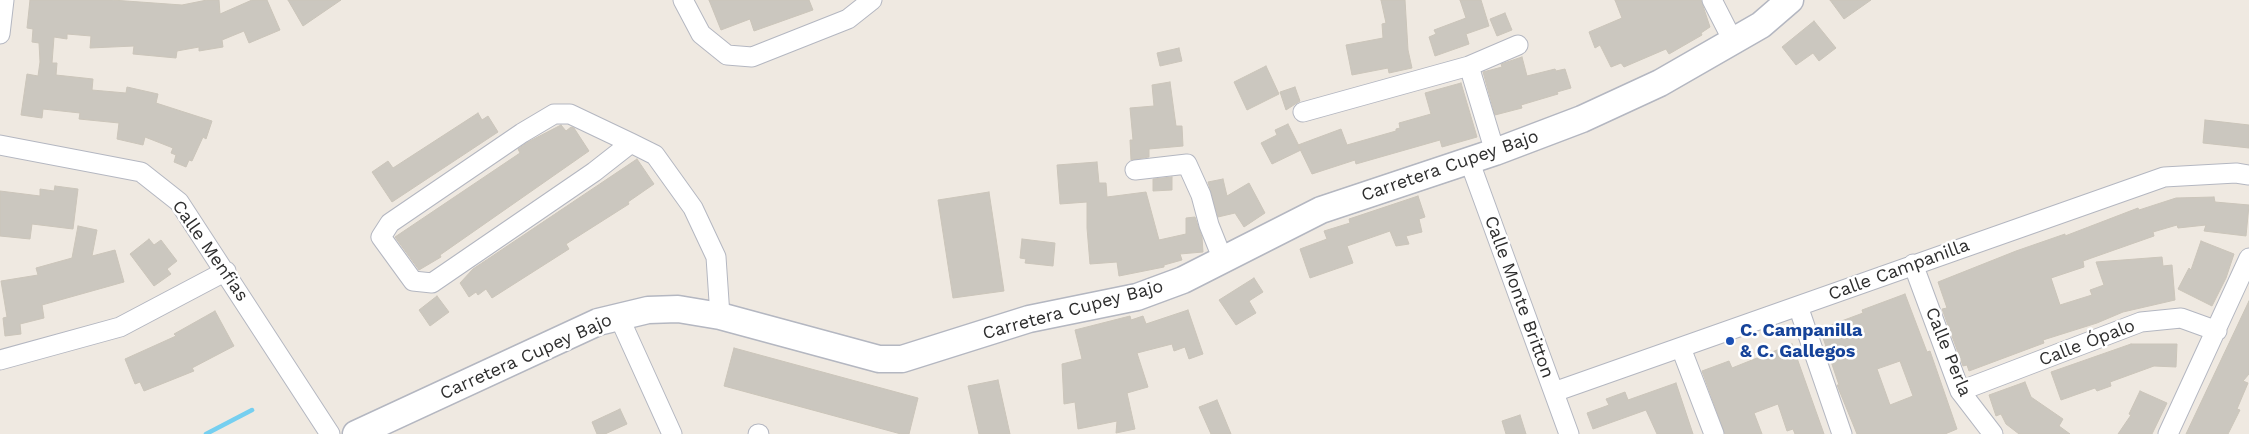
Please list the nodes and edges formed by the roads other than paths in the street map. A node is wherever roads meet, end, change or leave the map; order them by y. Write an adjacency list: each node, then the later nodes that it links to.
1 (4, 0): 6 (street)
2 (683, 0): 3 (street)
3 (872, 0)
4 (1712, 0): 7 (street)
5 (1790, 0): 7 (street, Carretera Cupey Bajo)
6 (0, 34)
7 (1733, 41): 13 (street, Carretera Cupey Bajo)
8 (1518, 45): 9 (street)
9 (1469, 66): 10 (street); 13 (street)
10 (1303, 112)
11 (631, 143): 11 (street); 22 (street)
12 (0, 144): 20 (street, Calle Menfias)
13 (1495, 152): 14 (street, Carretera Cupey Bajo)
14 (1469, 160): 18 (street, Carretera Cupey Bajo); 28 (street, Calle Monte Britton)
15 (1135, 170): 18 (street)
16 (2249, 176): 19 (street, Calle Campanilla)
17 (2249, 258): 24 (street)
18 (1222, 260): 22 (street, Carretera Cupey Bajo)
19 (1913, 264): 21 (street, Calle Campanilla); 27 (street, Calle Perla)
20 (226, 271): 26 (street); 29 (street, Calle Menfias)
21 (1798, 306): 25 (street, Calle Campanilla); 34 (street)
22 (720, 316): 23 (street, Carretera Cupey Bajo)
23 (619, 317): 30 (street, Carretera Cupey Bajo); 31 (street)
24 (2217, 331): 27 (street, Calle Ópalo); 36 (street)
25 (1681, 348): 28 (street, Calle Campanilla); 33 (street)
26 (0, 360)
27 (1960, 391): 35 (street, Calle Perla)
28 (1554, 392): 32 (street, Calle Monte Britton)
29 (330, 434)
30 (356, 434)
31 (672, 434)
32 (1569, 434)
33 (1714, 434)
34 (1842, 434)
35 (1993, 434)
36 (2168, 434)

